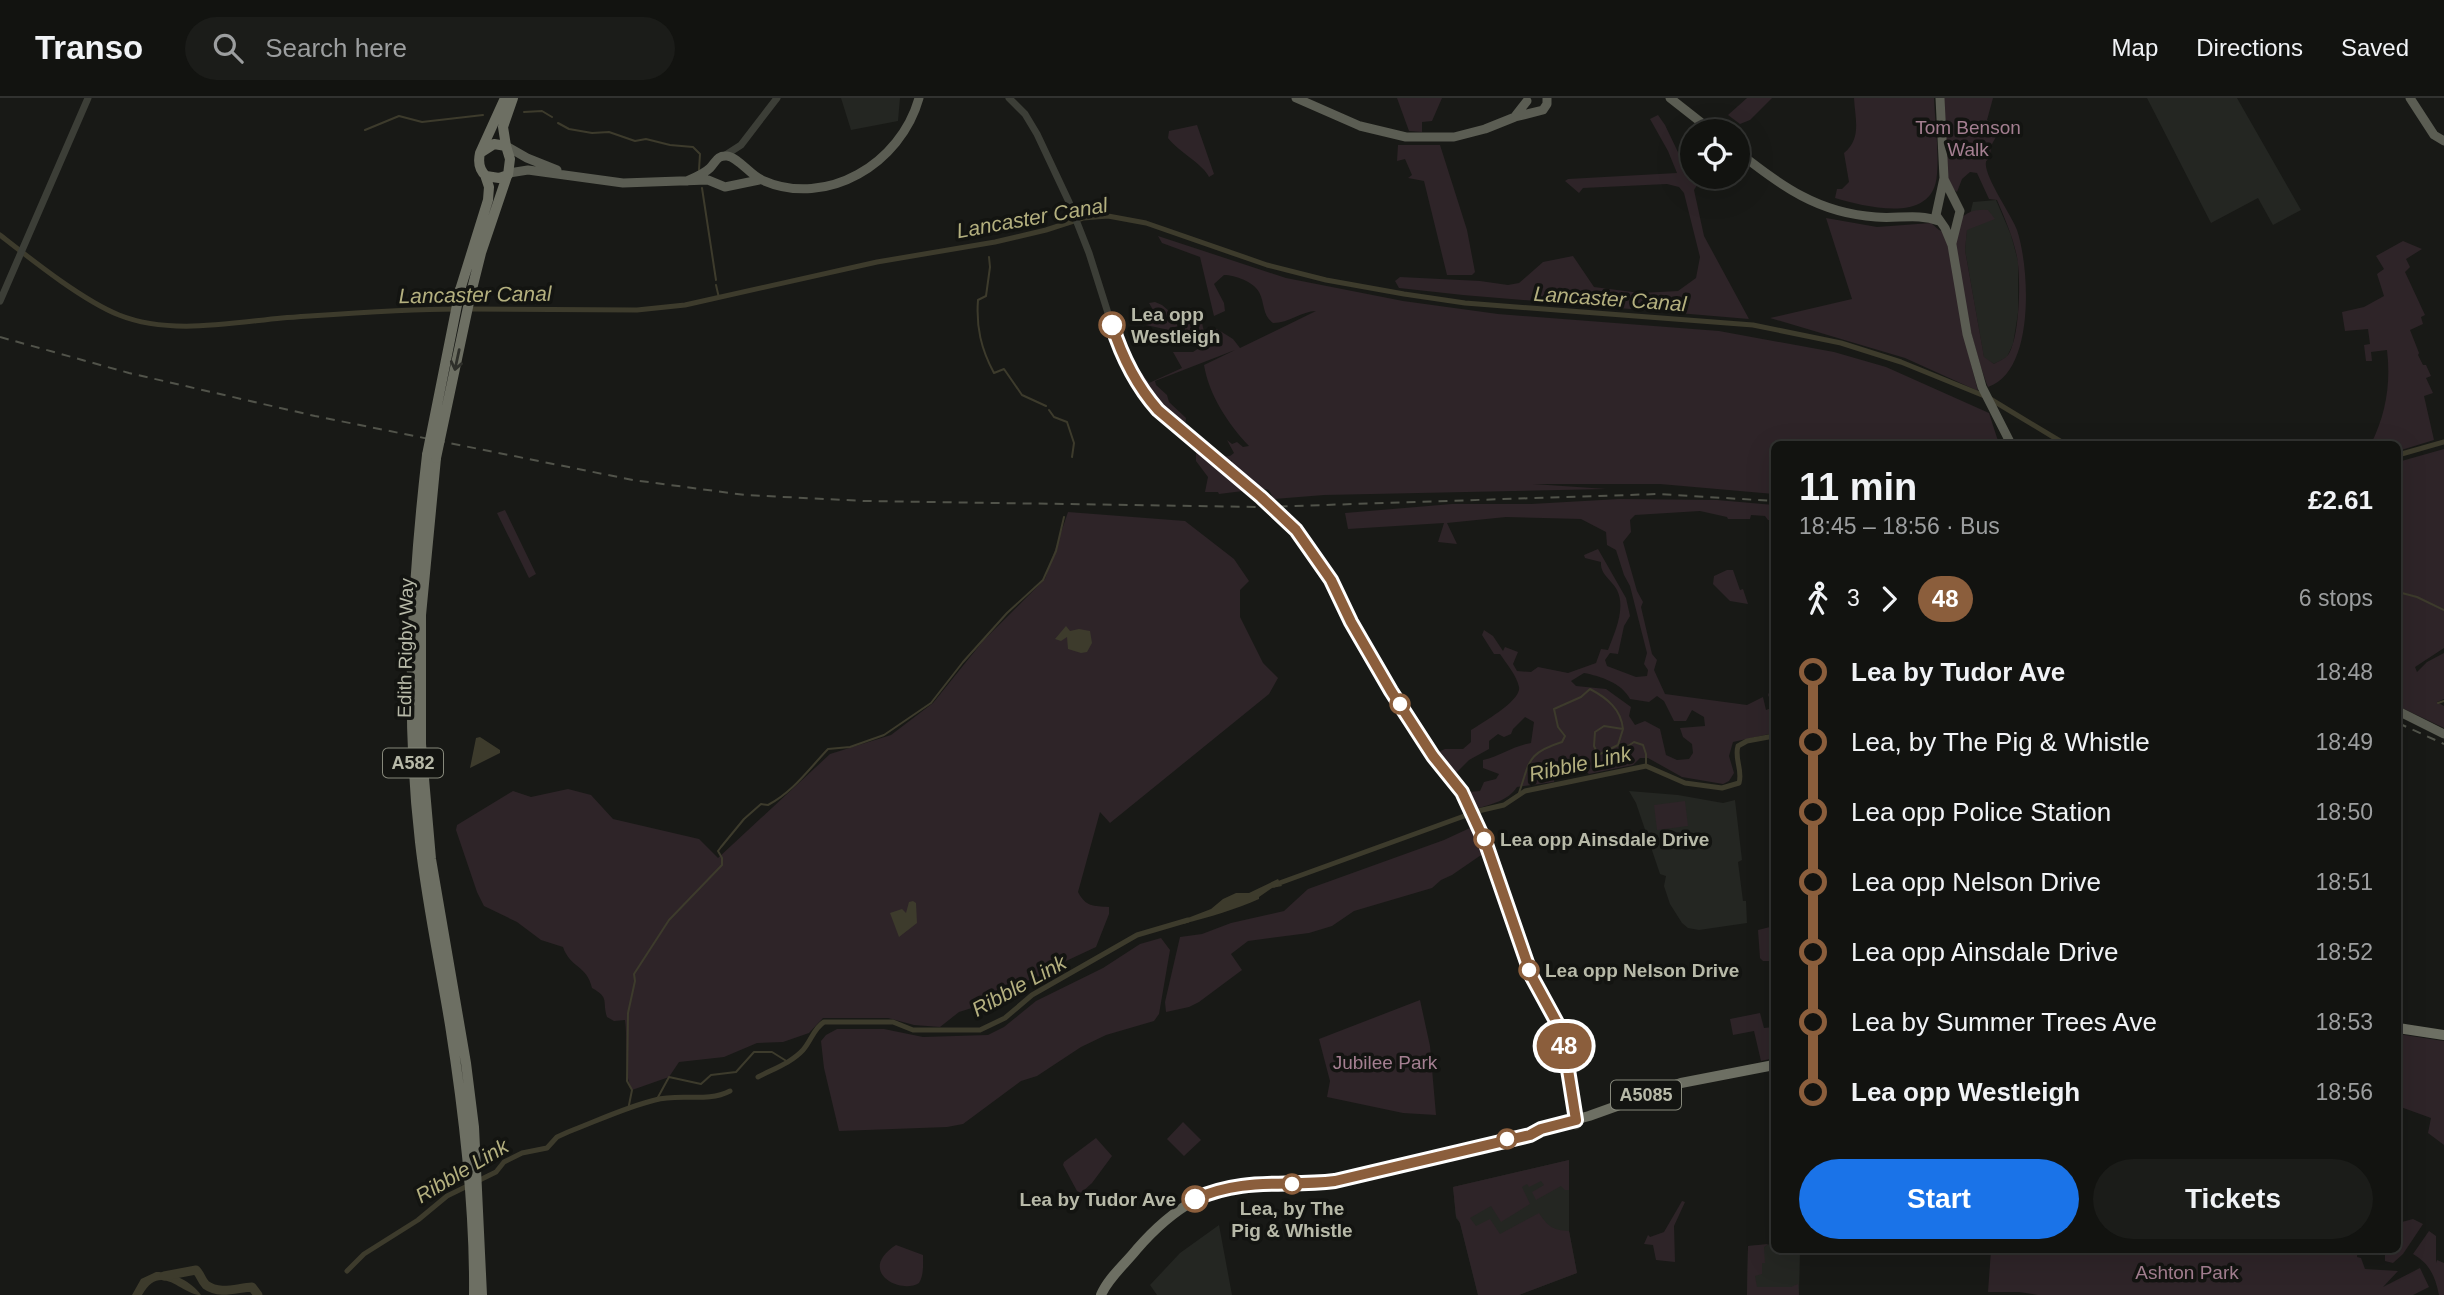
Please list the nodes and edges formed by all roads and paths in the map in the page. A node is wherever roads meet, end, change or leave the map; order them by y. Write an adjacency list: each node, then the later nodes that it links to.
1 (88, 98): 39 (street)
2 (505, 98): 19 (highway)
3 (513, 98): 18 (highway, A582)
4 (777, 98): 17 (street)
5 (919, 98): 28 (main road)
6 (1009, 98): 46 (street)
7 (1296, 98): 14 (main road)
8 (1670, 98): 15 (main road)
9 (1940, 98): 27 (main road)
10 (2410, 98): 16 (main road)
11 (1527, 99): 13 (main road); 14 (main road)
12 (1549, 100): 13 (main road)
13 (1536, 112): 14 (main road)
14 (1515, 117)
15 (1697, 119)
16 (2444, 141)
17 (741, 145): 20 (street); 22 (street)
18 (506, 146): 19 (highway); 24 (highway, A582); 26 (main road)
19 (482, 150): 25 (highway, A582)
20 (724, 156): 22 (main road); 23 (main road)
21 (1750, 161): 34 (main road)
22 (739, 163): 28 (main road); 31 (main road)
23 (710, 167): 29 (main road); 30 (main road)
24 (508, 174): 25 (highway); 26 (main road); 38 (highway, Edith Rigby Way / A582)
25 (485, 175): 38 (highway, Edith Rigby Way / A582)
26 (572, 176): 29 (main road)
27 (1944, 178): 32 (main road); 33 (main road)
28 (759, 180): 31 (main road)
29 (687, 181): 30 (main road)
30 (714, 181): 31 (main road)
31 (735, 185)
32 (1953, 201): 33 (main road); 35 (main road)
33 (1938, 203): 34 (main road); 36 (main road)
34 (1916, 215): 36 (main road)
35 (1957, 219): 36 (main road); 37 (main road)
36 (1940, 221): 37 (main road)
37 (1952, 245): 40 (main road)
38 (466, 292): 47 (highway, Edith Rigby Way / A582, bridge)
39 (0, 301)
40 (2009, 441)
41 (2401, 712): 42 (main road)
42 (2444, 734)
43 (2401, 1028): 44 (highway)
44 (2444, 1035)
45 (1771, 1066): 46 (highway, A5085)
46 (1576, 1123): 48 (highway, A5085)
47 (478, 1263): 49 (highway, Edith Rigby Way / A582); 50 (highway, Edith Rigby Way / A582)
48 (1099, 1293)
49 (474, 1295)
50 (482, 1295)

